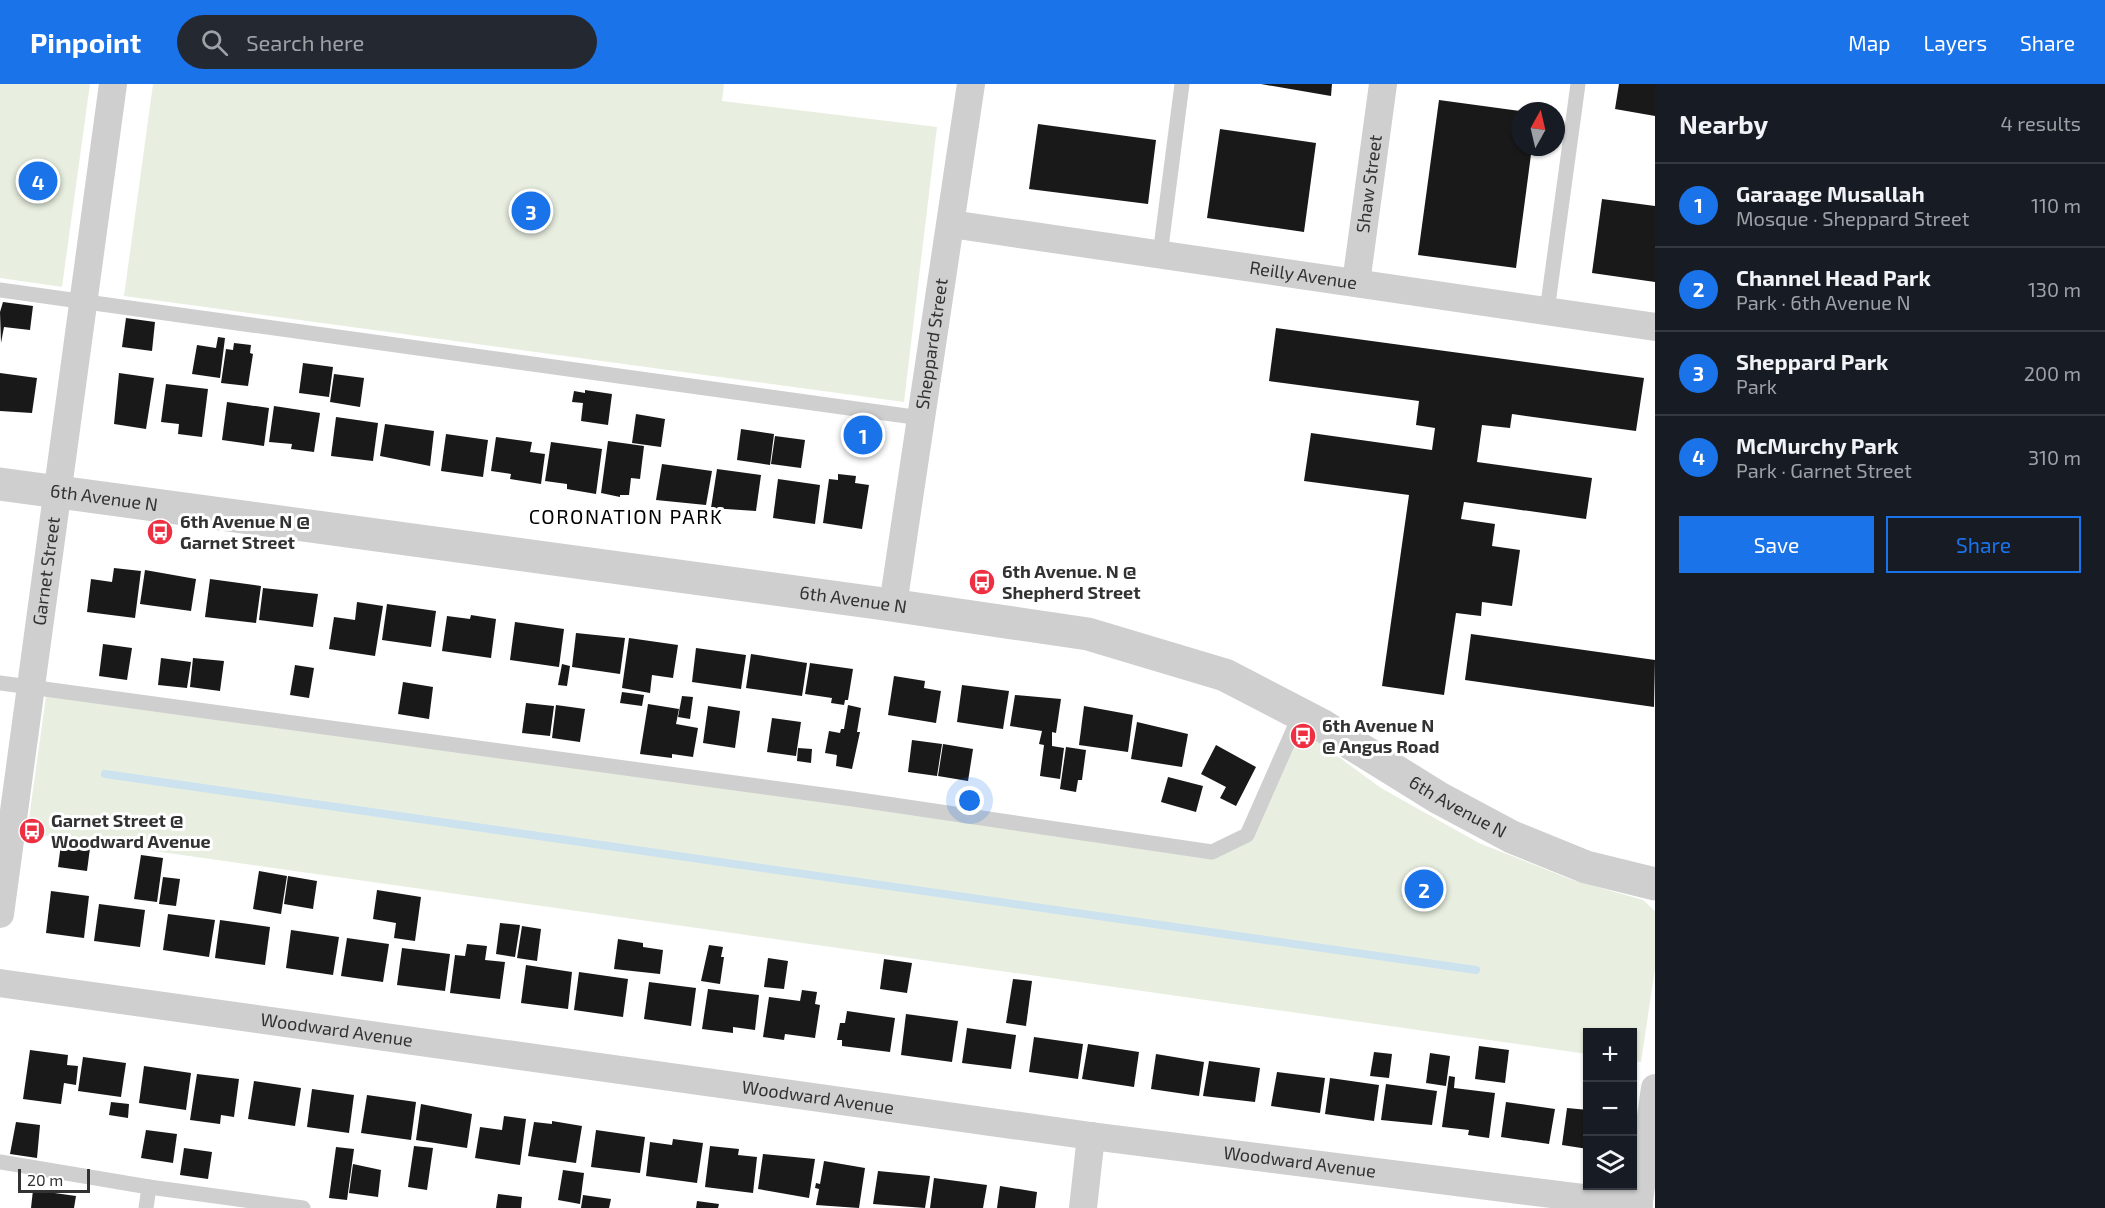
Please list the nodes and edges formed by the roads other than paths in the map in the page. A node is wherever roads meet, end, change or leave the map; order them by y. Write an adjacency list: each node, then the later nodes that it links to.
1 (113, 84): 10 (street, Garnet Street)
2 (971, 84): 6 (street, Sheppard Street)
3 (1182, 84): 7 (lane)
4 (1383, 84): 8 (street, Shaw Street)
5 (1578, 84): 11 (lane)
6 (951, 224): 7 (street, Reilly Avenue); 13 (street, Sheppard Street)
7 (1160, 255): 8 (street, Reilly Avenue)
8 (1356, 283): 11 (street, Reilly Avenue)
9 (0, 290): 10 (lane)
10 (84, 303): 13 (lane); 15 (street, Garnet Street)
11 (1547, 311): 12 (street, Reilly Avenue)
12 (1655, 327)
13 (921, 418): 16 (street, Sheppard Street)
14 (0, 484): 15 (street, 6th Avenue N)
15 (58, 492): 16 (street, 6th Avenue N); 18 (street, Garnet Street)
16 (893, 605): 19 (street, 6th Avenue N)
17 (0, 683): 18 (lane)
18 (30, 687): 19 (lane); 21 (street, Garnet Street)
19 (1300, 715): 20 (street, 6th Avenue N)
20 (1655, 884)
21 (0, 914)
22 (0, 983): 24 (street, Woodward Avenue)
23 (1655, 1088): 27 (street)
24 (1091, 1136): 27 (street, Woodward Avenue); 30 (street)
25 (0, 1162): 26 (lane)
26 (149, 1187): 28 (lane); 29 (lane)
27 (1639, 1207)
28 (146, 1208)
29 (303, 1208)
30 (1083, 1208)

